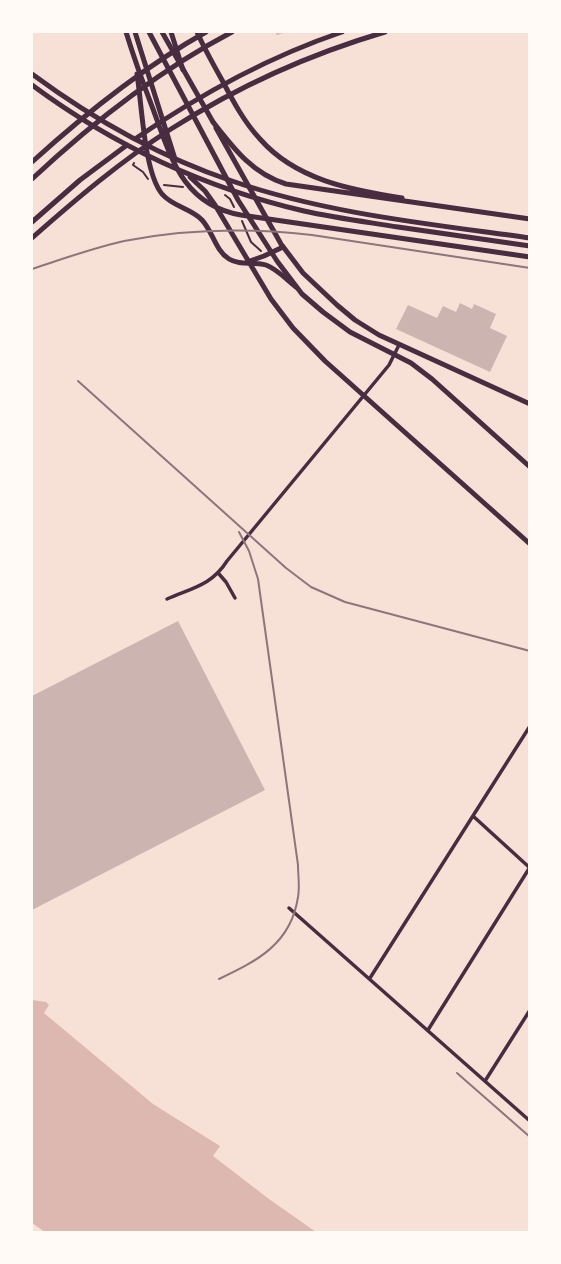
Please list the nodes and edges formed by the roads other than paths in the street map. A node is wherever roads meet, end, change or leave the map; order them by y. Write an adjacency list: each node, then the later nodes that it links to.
1 (135, 32): 17 (main road)
2 (149, 32): 26 (main road)
3 (162, 32): 12 (main road)
4 (171, 32): 12 (main road)
5 (197, 32): 19 (main road)
6 (206, 32): 16 (main road)
7 (232, 32): 18 (main road)
8 (340, 32): 21 (main road)
9 (385, 32): 23 (main road)
10 (126, 33): 11 (main road)
11 (135, 61): 17 (main road); 28 (main road)
12 (183, 70): 15 (main road)
13 (32, 74): 22 (main road)
14 (32, 85): 17 (main road)
15 (213, 122): 19 (main road); 25 (main road)
16 (32, 162)
17 (182, 173): 24 (main road); 27 (main road); 34 (main road)
18 (32, 179)
19 (453, 207): 20 (main road)
20 (530, 219)
21 (32, 222)
22 (530, 237)
23 (32, 238)
24 (530, 246)
25 (283, 247): 26 (main road); 30 (main road)
26 (272, 253): 28 (main road); 29 (main road)
27 (530, 257)
28 (241, 263): 29 (main road)
29 (296, 287): 31 (main road)
30 (399, 345): 31 (street); 32 (main road)
31 (395, 354): 33 (main road); 35 (street)
32 (530, 404)
33 (530, 467)
34 (530, 544)
35 (219, 574): 36 (street); 37 (street)
36 (235, 598)
37 (167, 599)
38 (530, 726): 39 (street)
39 (473, 816): 40 (street); 42 (street)
40 (529, 868): 44 (street)
41 (289, 908): 42 (street)
42 (370, 978): 44 (street)
43 (530, 1010): 45 (street)
44 (429, 1030): 45 (street)
45 (485, 1081): 46 (street)
46 (530, 1121)

